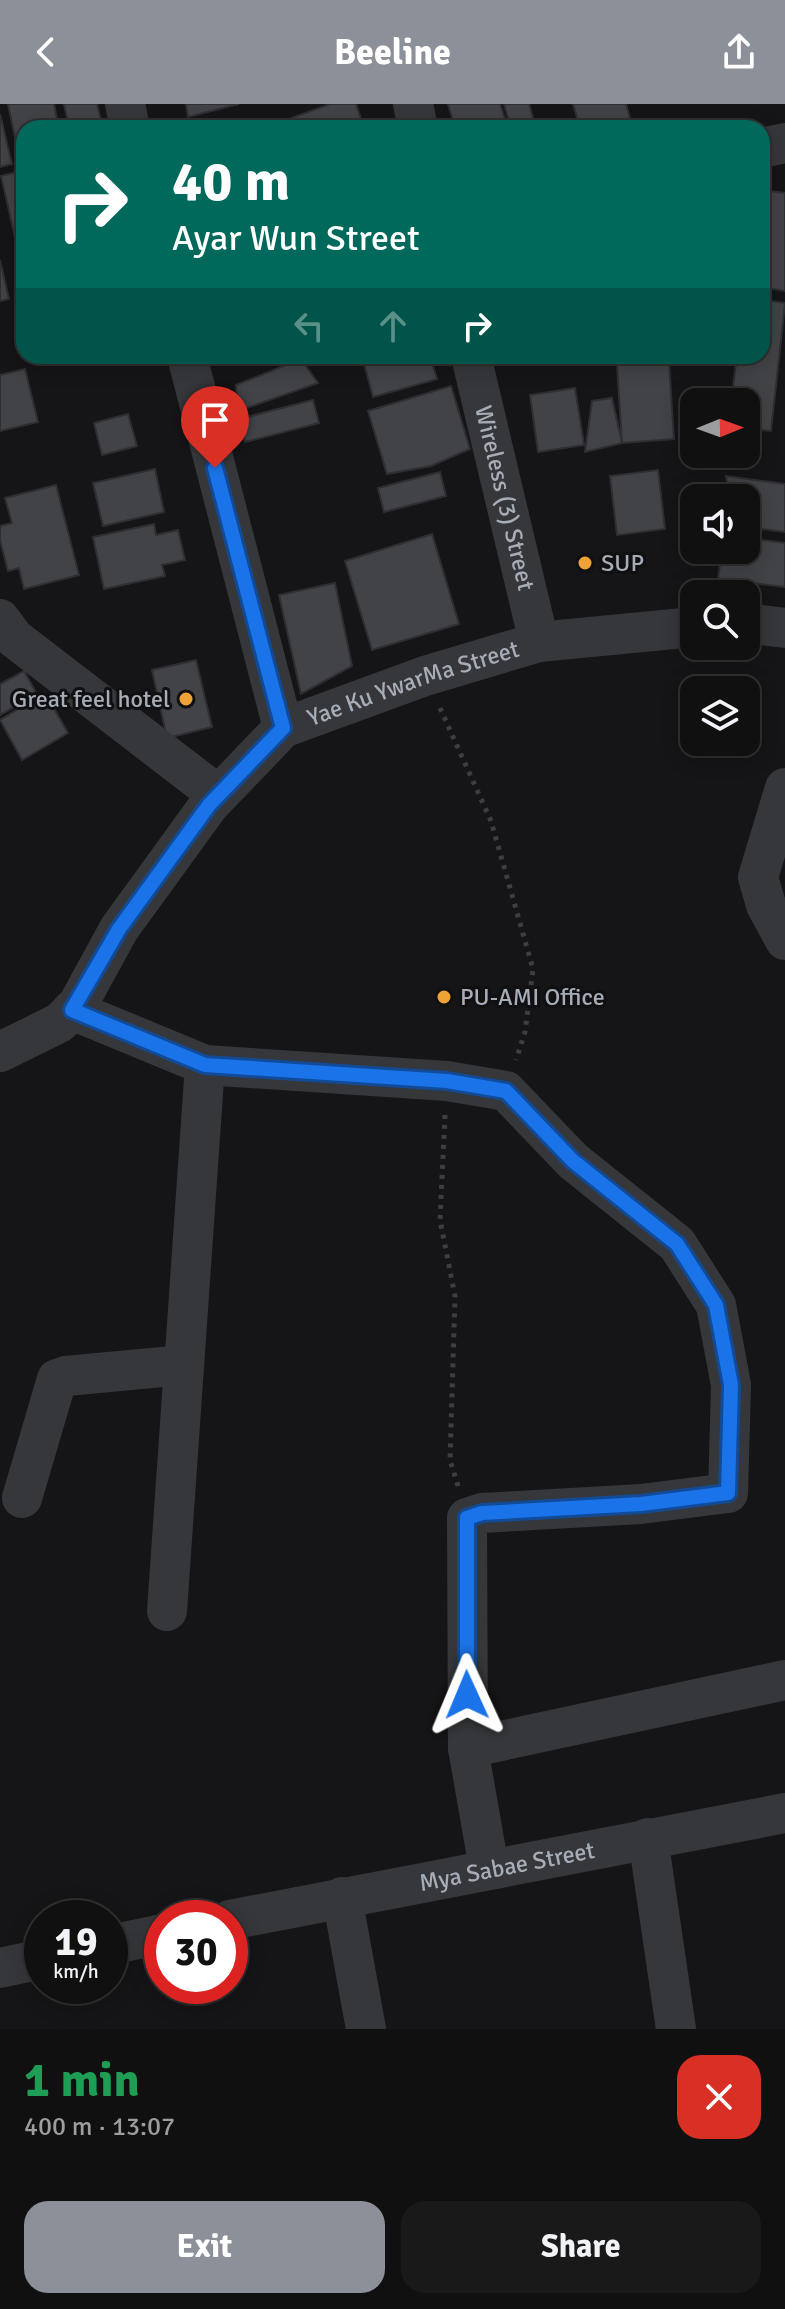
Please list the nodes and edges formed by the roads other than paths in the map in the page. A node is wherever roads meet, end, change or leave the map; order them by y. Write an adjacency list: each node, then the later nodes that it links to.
1 (189, 364): 8 (street)
2 (473, 364): 7 (street, Wireless (3) Street)
3 (0, 619): 10 (street)
4 (760, 625): 6 (street)
5 (680, 628): 7 (street, Yae Ku YwarMa Street)
6 (785, 628)
7 (539, 642): 8 (street, Yae Ku YwarMa Street)
8 (283, 728): 10 (street, Yae Ku YwarMa Street)
9 (785, 788): 11 (street)
10 (218, 795): 12 (street, Yae Ku YwarMa Street)
11 (785, 940)
12 (72, 1010): 13 (street, Yae Ku YwarMa Street); 14 (street)
13 (0, 1052)
14 (205, 1065): 15 (street); 19 (street)
15 (184, 1365): 16 (street); 17 (street)
16 (22, 1498)
17 (167, 1611)
18 (785, 1680): 19 (street)
19 (468, 1748): 22 (street)
20 (785, 1813): 21 (street, Mya Sabae Street)
21 (648, 1838): 22 (street, Mya Sabae Street); 28 (street)
22 (489, 1868): 23 (street, Mya Sabae Street)
23 (342, 1897): 24 (street, Mya Sabae Street); 27 (street)
24 (248, 1916)
25 (24, 1963): 26 (street)
26 (0, 1968)
27 (366, 2029)
28 (676, 2029)

